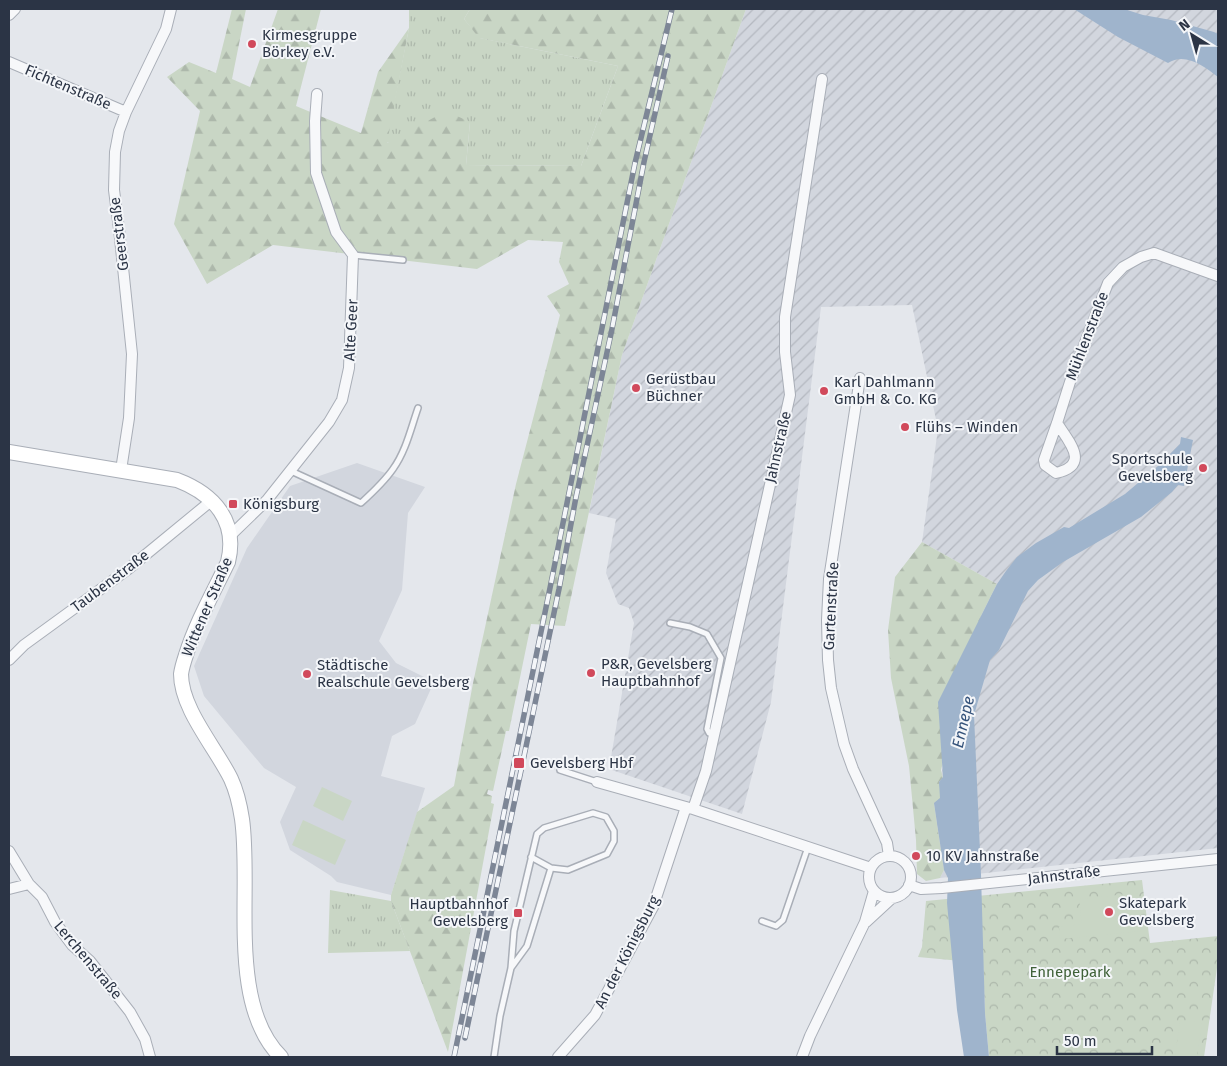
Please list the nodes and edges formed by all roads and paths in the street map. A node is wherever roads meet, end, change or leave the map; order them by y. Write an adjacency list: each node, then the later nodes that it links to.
1 (15, 9): 3 (street)
2 (172, 9): 7 (street, Geerstraße)
3 (9, 15)
4 (9, 62): 7 (street, Fichtenstraße)
5 (822, 79): 21 (street, Jahnstraße)
6 (317, 94): 8 (street)
7 (126, 112): 15 (street, Geerstraße)
8 (354, 255): 9 (lane); 16 (street, Alte Geer)
9 (403, 260)
10 (1218, 276): 13 (street, Mühlenstraße)
11 (860, 378): 27 (street, Gartenstraße)
12 (418, 408): 16 (lane)
13 (1058, 423)
14 (9, 452): 15 (main road, Wittener Straße)
15 (121, 470): 17 (main road, Wittener Straße)
16 (290, 471): 18 (street, Alte Geer)
17 (211, 501): 18 (main road, Wittener Straße); 20 (street, Taubenstraße)
18 (231, 535): 41 (main road, Wittener Straße)
19 (670, 624): 21 (lane)
20 (9, 660)
21 (714, 734): 24 (street, Jahnstraße)
22 (560, 770): 23 (lane)
23 (597, 782): 24 (street)
24 (690, 808): 25 (street); 43 (street, An der Königsburg)
25 (808, 847): 31 (street); 37 (lane)
26 (9, 851): 32 (street, Lerchenstraße)
27 (889, 856): 31 (street); 33 (street)
28 (531, 857): 30 (lane); 30 (lane); 39 (lane)
29 (1218, 859): 33 (street, Jahnstraße)
30 (551, 868): 39 (lane)
31 (871, 868): 35 (street)
32 (29, 884): 34 (street); 40 (street, Lerchenstraße)
33 (909, 885): 36 (street)
34 (9, 889)
35 (874, 890): 36 (street); 38 (street)
36 (892, 898): 38 (street)
37 (762, 921)
38 (865, 922): 44 (street)
39 (511, 968): 42 (lane)
40 (150, 1057)
41 (281, 1057)
42 (494, 1057)
43 (558, 1057)
44 (802, 1057)

